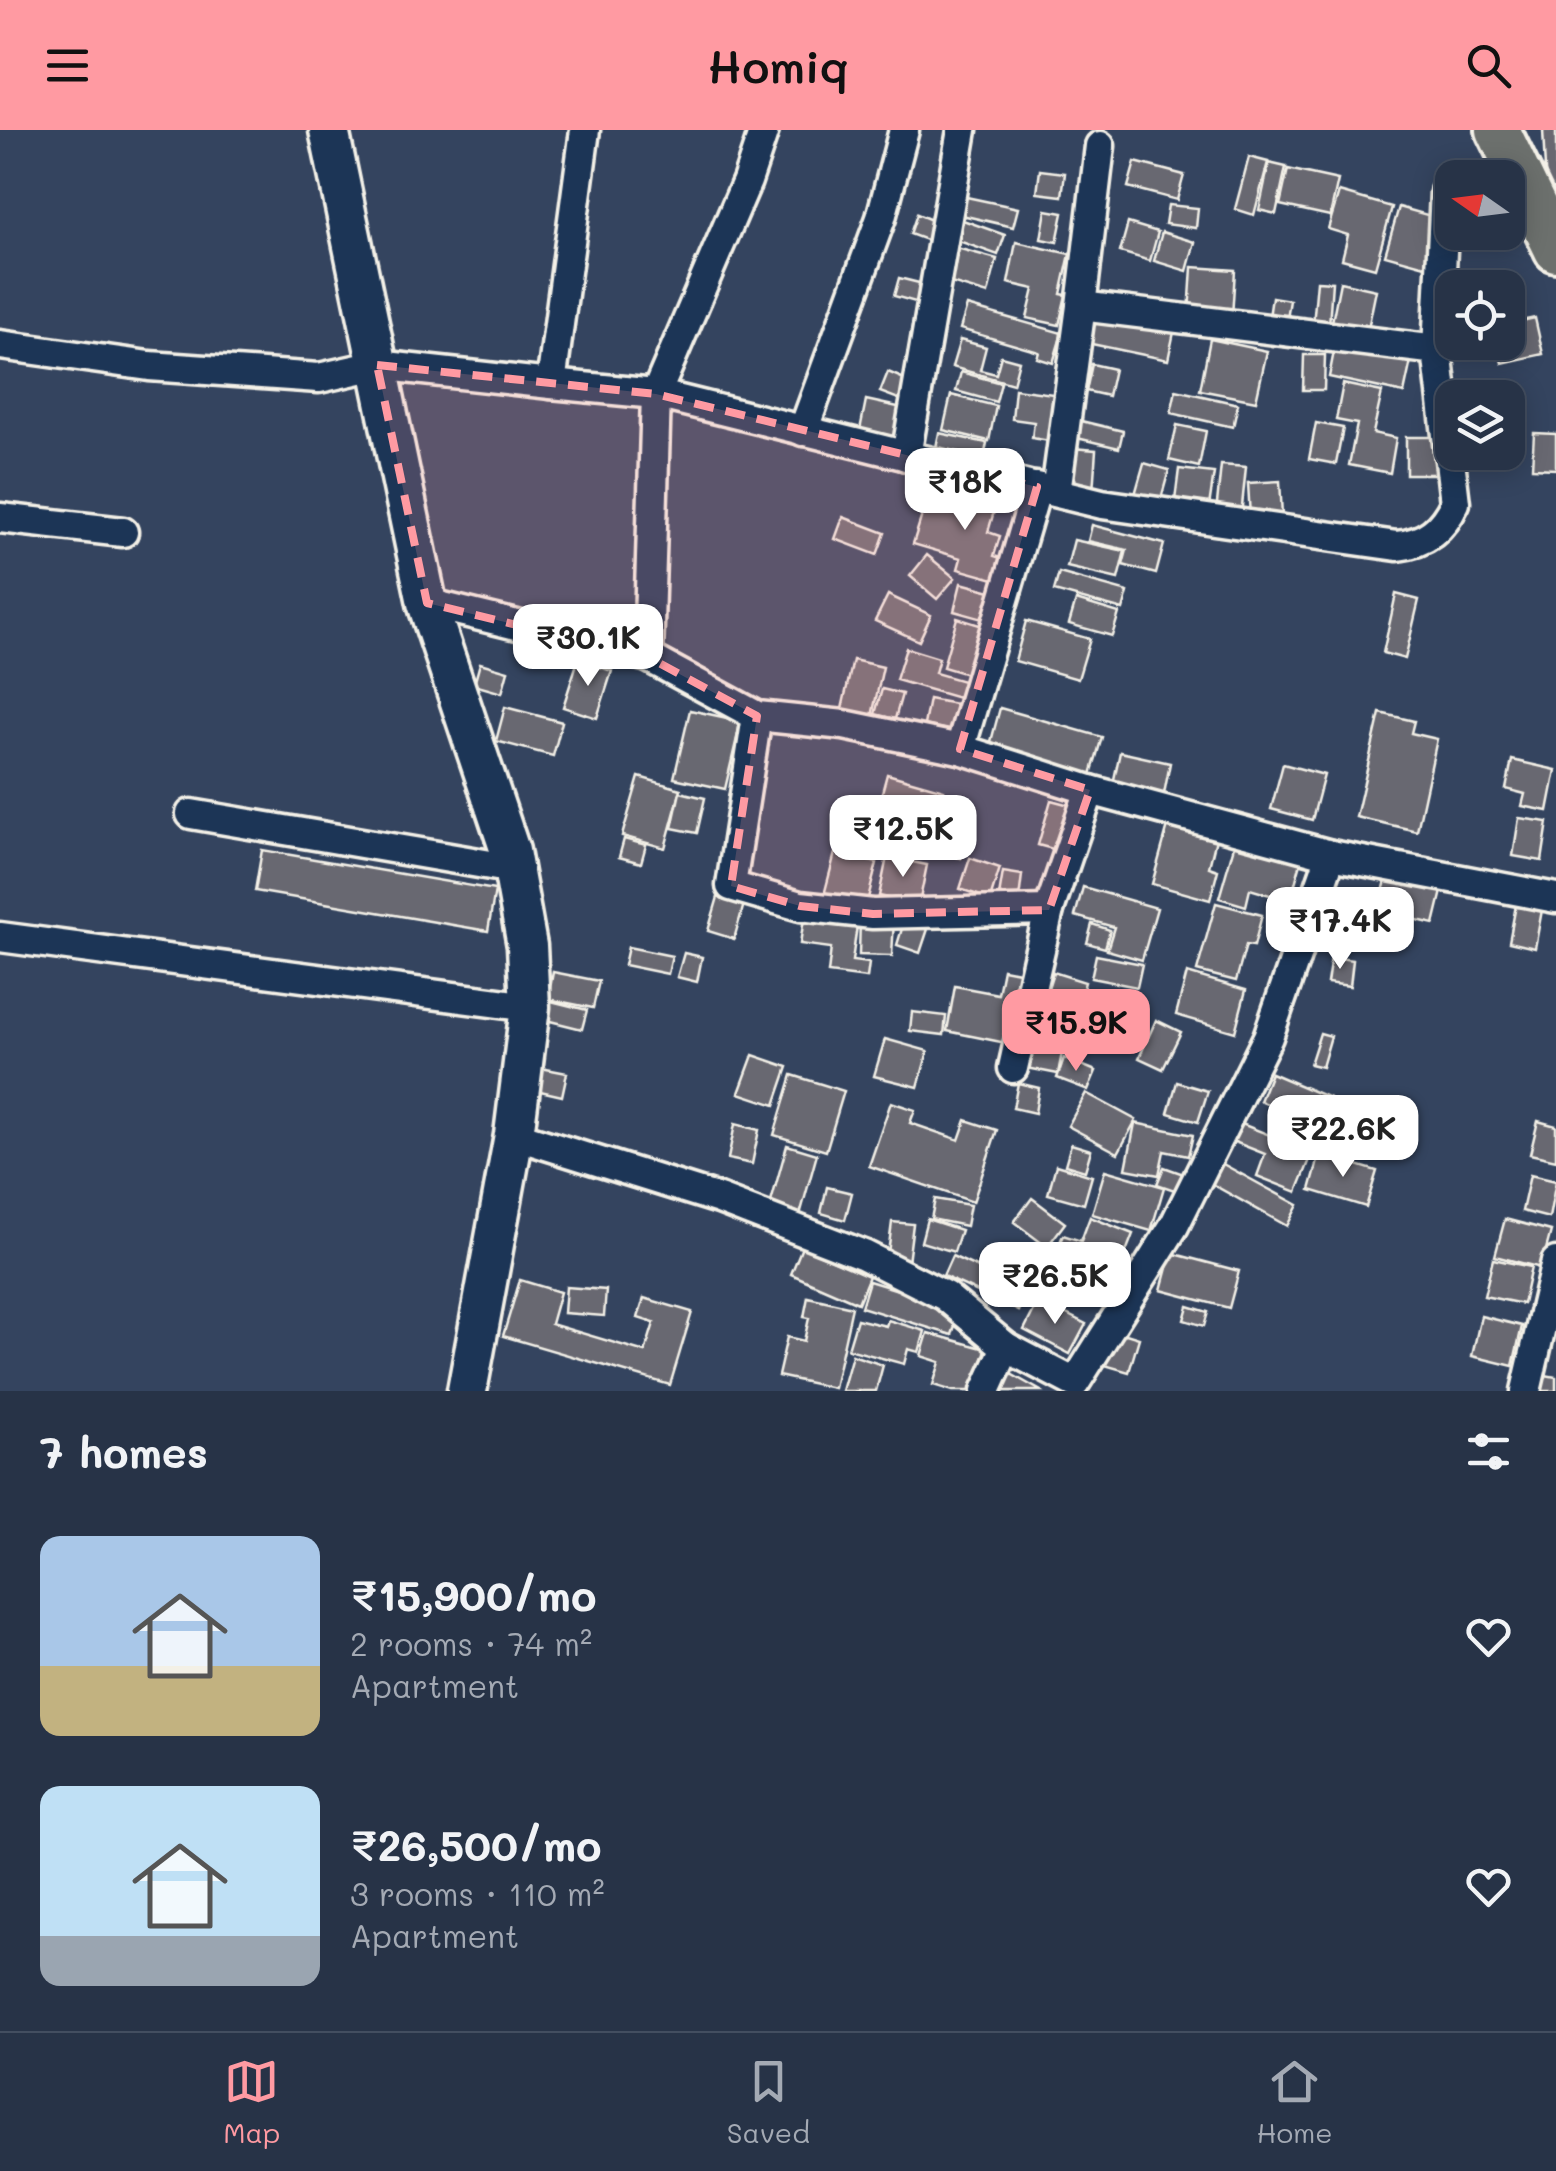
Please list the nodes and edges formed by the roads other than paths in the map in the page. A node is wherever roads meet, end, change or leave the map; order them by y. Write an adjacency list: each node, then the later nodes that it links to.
1 (328, 130): 13 (main road)
2 (586, 130): 14 (street)
3 (764, 130): 15 (street)
4 (904, 130): 16 (street)
5 (962, 130): 17 (street)
6 (1100, 146): 9 (street)
7 (1501, 158): 8 (main road)
8 (1556, 250)
9 (1080, 306): 11 (street); 18 (street)
10 (0, 345): 13 (street)
11 (1435, 350)
12 (1438, 360): 18 (street)
13 (377, 365): 14 (street); 21 (main road)
14 (551, 384): 15 (street)
15 (656, 394): 16 (street); 22 (street)
16 (802, 431): 17 (street)
17 (906, 456): 18 (street)
18 (1046, 490): 24 (street)
19 (0, 518): 20 (street)
20 (123, 532)
21 (427, 604): 22 (street); 28 (main road)
22 (648, 657): 23 (street)
23 (757, 716): 24 (street); 30 (street)
24 (960, 748): 25 (street)
25 (1090, 790): 27 (street); 30 (street)
26 (192, 814): 28 (street)
27 (1331, 855): 29 (street); 36 (street)
28 (514, 869): 32 (main road)
29 (1556, 898)
30 (1049, 910): 33 (street)
31 (0, 937): 32 (street)
32 (530, 1007): 34 (main road)
33 (1013, 1068)
34 (514, 1135): 36 (street); 37 (main road)
35 (1556, 1262): 39 (street)
36 (1006, 1346): 38 (street)
37 (467, 1391)
38 (986, 1391)
39 (1526, 1391)

